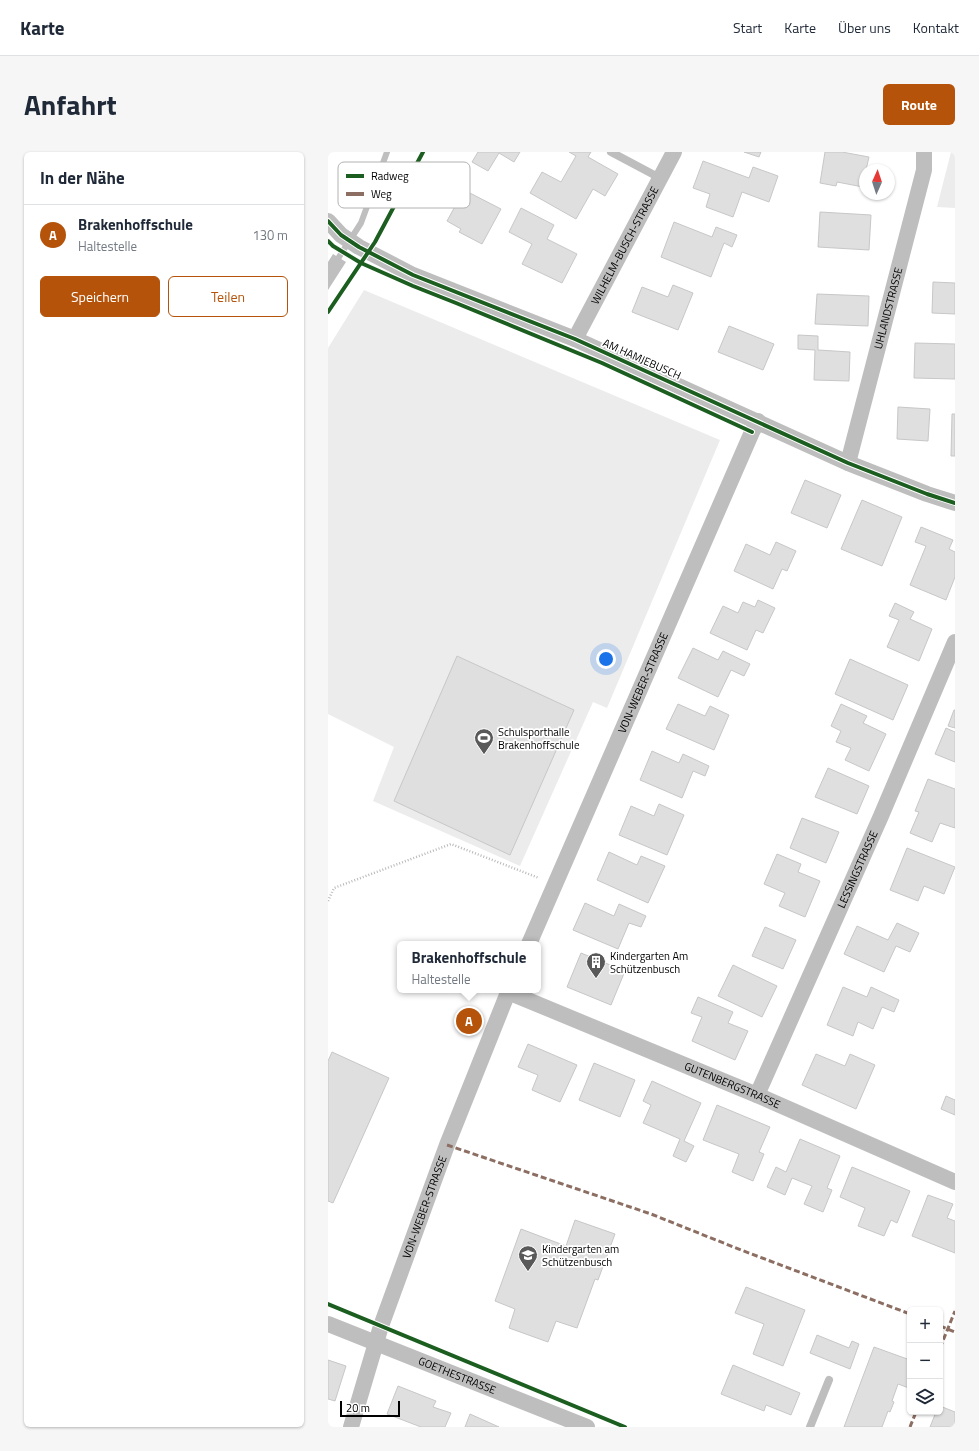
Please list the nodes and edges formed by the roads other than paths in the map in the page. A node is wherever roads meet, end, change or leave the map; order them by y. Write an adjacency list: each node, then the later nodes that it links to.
1 (610, 152): 4 (lane)
2 (674, 152): 4 (street, WILHELM-BUSCH-STRASSE)
3 (924, 152): 8 (street, UHLANDSTRASSE)
4 (660, 178): 6 (street, WILHELM-BUSCH-STRASSE)
5 (328, 221): 6 (street, AM HAMJEBUSCH)
6 (575, 339): 7 (street, AM HAMJEBUSCH)
7 (758, 421): 8 (street, AM HAMJEBUSCH); 11 (street, VON-WEBER-STRASSE)
8 (848, 463): 9 (street, AM HAMJEBUSCH)
9 (955, 503)
10 (955, 642): 14 (street, LESSINGSTRASSE)
11 (530, 941)
12 (507, 993): 17 (street, VON-WEBER-STRASSE)
13 (513, 993): 14 (street, GUTENBERGSTRASSE)
14 (757, 1095): 15 (street, GUTENBERGSTRASSE)
15 (955, 1182)
16 (328, 1324): 17 (street, GOETHESTRASSE)
17 (376, 1342): 19 (street, VON-WEBER-STRASSE); 20 (street, GOETHESTRASSE)
18 (829, 1380): 21 (lane)
19 (351, 1427)
20 (586, 1427)
21 (810, 1427)

